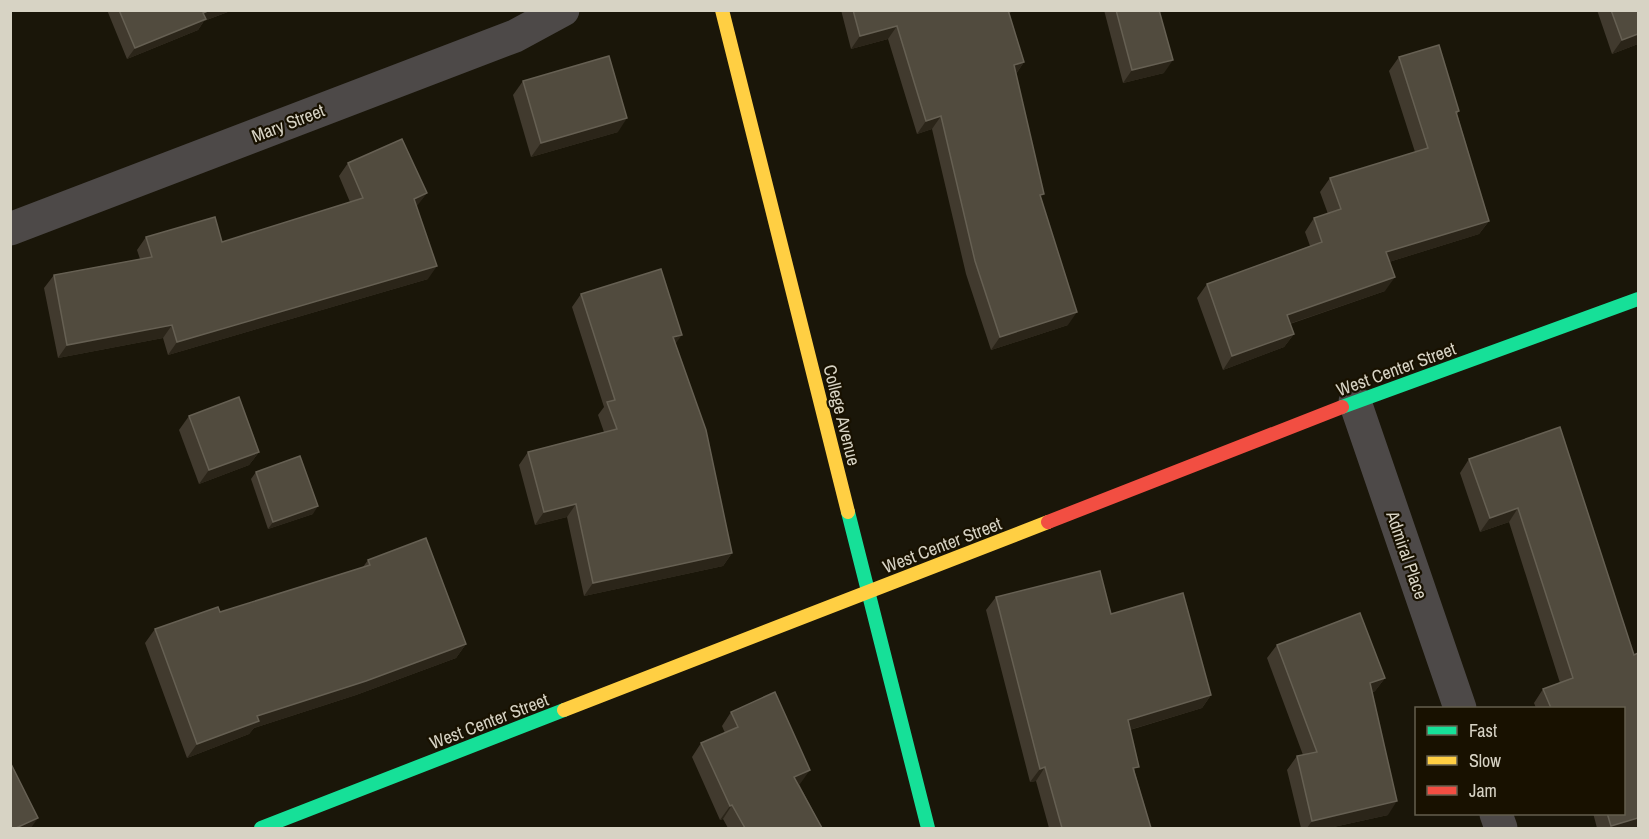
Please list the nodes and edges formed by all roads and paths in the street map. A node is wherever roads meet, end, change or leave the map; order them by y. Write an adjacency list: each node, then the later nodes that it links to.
1 (562, 10): 3 (street, Mary Street)
2 (722, 10): 6 (street, College Avenue)
3 (10, 229)
4 (1638, 299): 5 (street, West Center Street)
5 (1355, 402): 6 (street, West Center Street); 7 (street, Admiral Place)
6 (868, 593): 8 (street, West Center Street); 9 (street, College Avenue)
7 (1460, 707)
8 (261, 828)
9 (928, 828)

